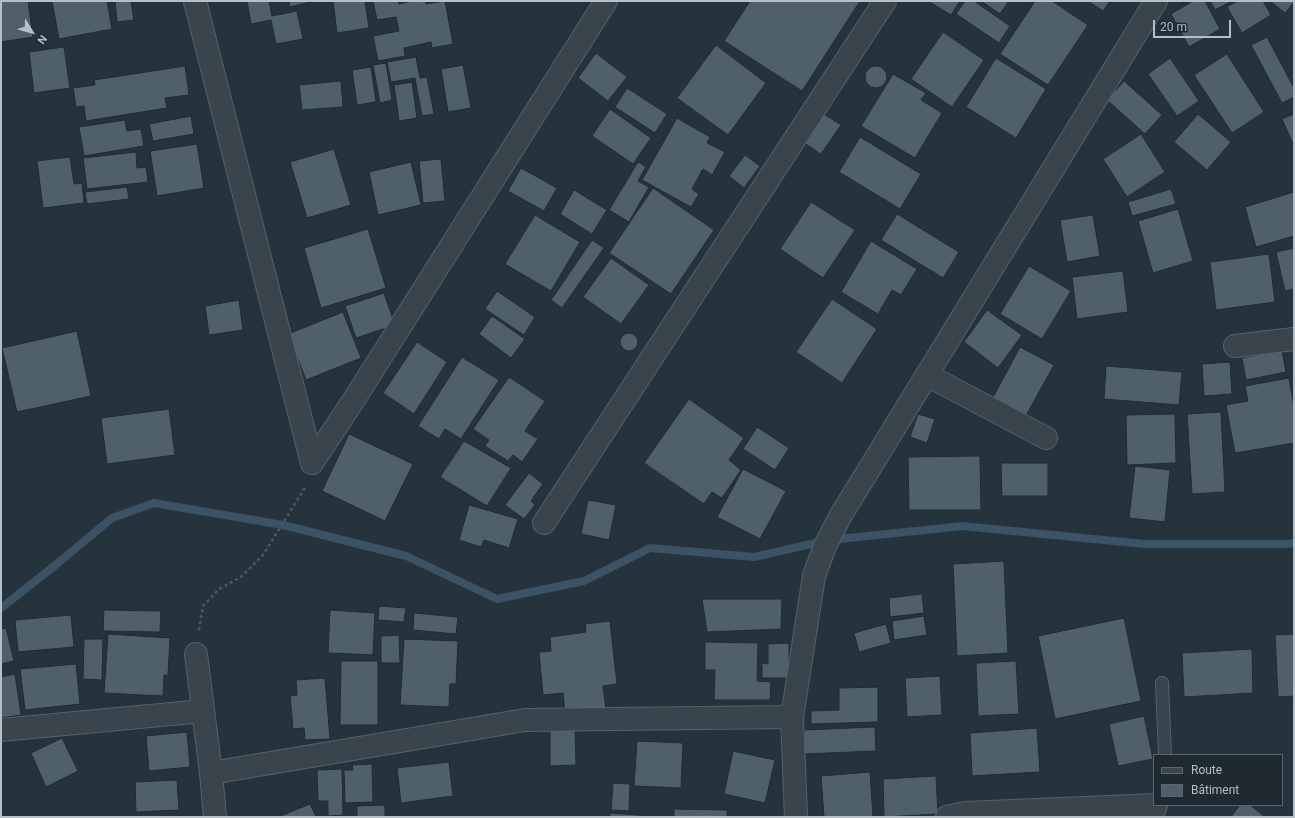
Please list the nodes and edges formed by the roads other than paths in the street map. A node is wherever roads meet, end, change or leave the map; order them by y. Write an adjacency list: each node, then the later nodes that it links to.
1 (195, 1): 2 (street)
2 (606, 1)
3 (885, 1): 9 (street)
4 (1156, 1): 7 (street)
5 (1294, 339): 6 (street)
6 (1235, 346)
7 (927, 375): 8 (street); 13 (street)
8 (1046, 438)
9 (544, 523)
10 (196, 654): 12 (street)
11 (1162, 683): 15 (lane)
12 (203, 711): 14 (street); 16 (street)
13 (792, 717): 16 (street); 20 (street)
14 (1, 730)
15 (1165, 754)
16 (211, 773): 19 (street)
17 (1153, 805): 21 (street)
18 (1156, 806): 22 (street)
19 (215, 817)
20 (796, 817)
21 (947, 817)
22 (1152, 817)

